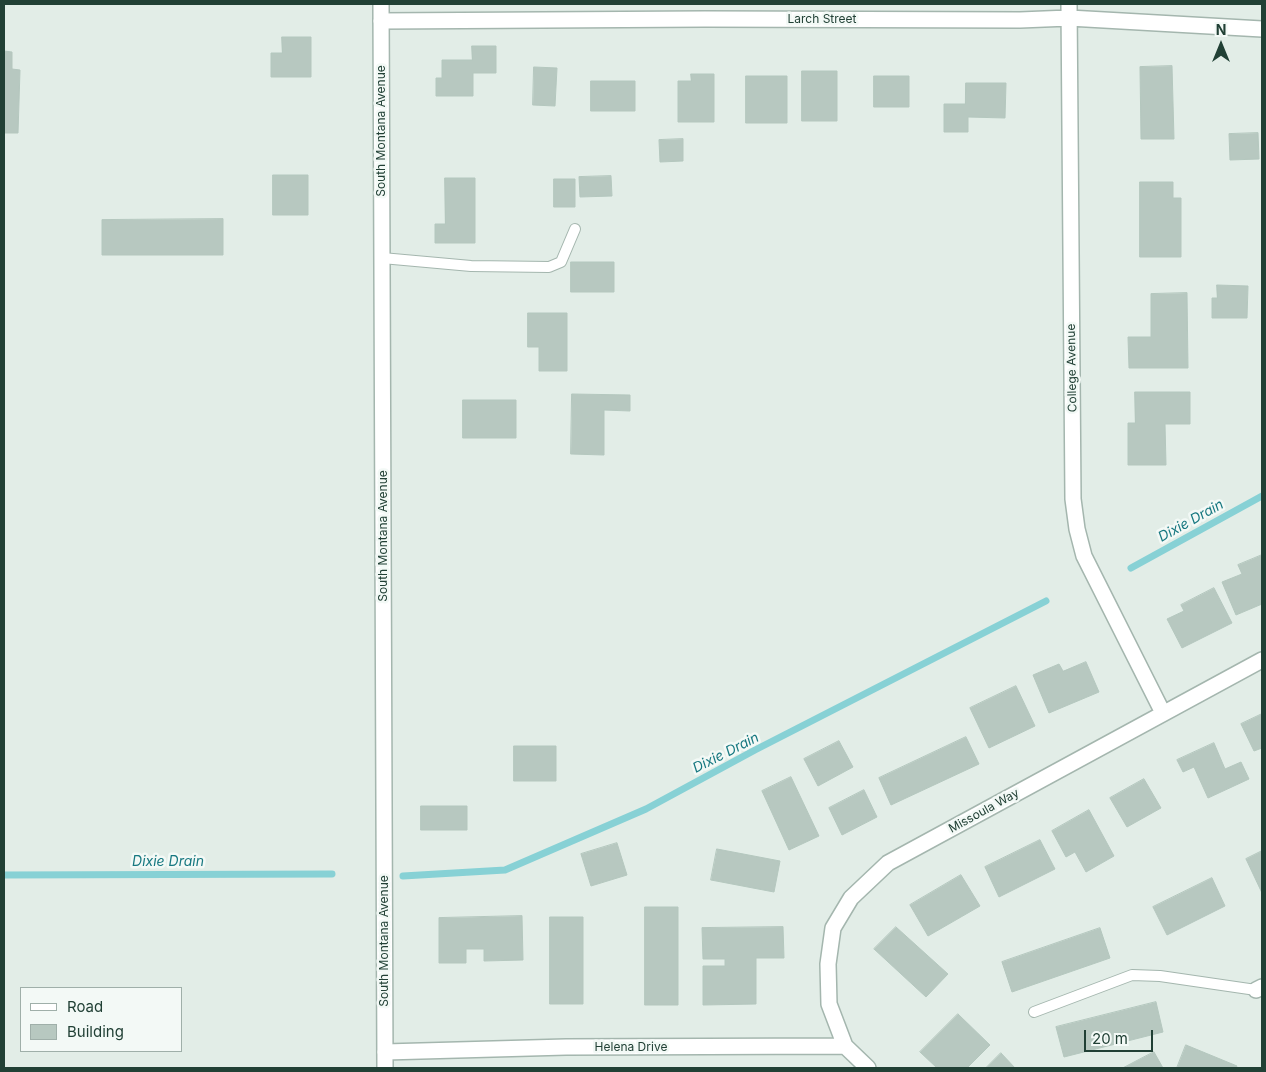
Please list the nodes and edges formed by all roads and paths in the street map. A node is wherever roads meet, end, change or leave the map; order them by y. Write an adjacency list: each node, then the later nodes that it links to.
1 (381, 4): 4 (street, South Montana Avenue)
2 (705, 11): 3 (street, Larch Street); 4 (street, Larch Street)
3 (1069, 11): 5 (street, Larch Street); 9 (street, College Avenue)
4 (381, 21): 7 (street, South Montana Avenue)
5 (1262, 29)
6 (575, 229): 7 (lane)
7 (382, 258): 13 (street, South Montana Avenue)
8 (1262, 660): 9 (street, Missoula Way)
9 (1163, 713): 12 (street, Missoula Way)
10 (1259, 988): 11 (lane)
11 (1034, 1012)
12 (845, 1046): 13 (street, Helena Drive); 15 (street)
13 (385, 1052): 14 (street, South Montana Avenue)
14 (385, 1068)
15 (868, 1068)

